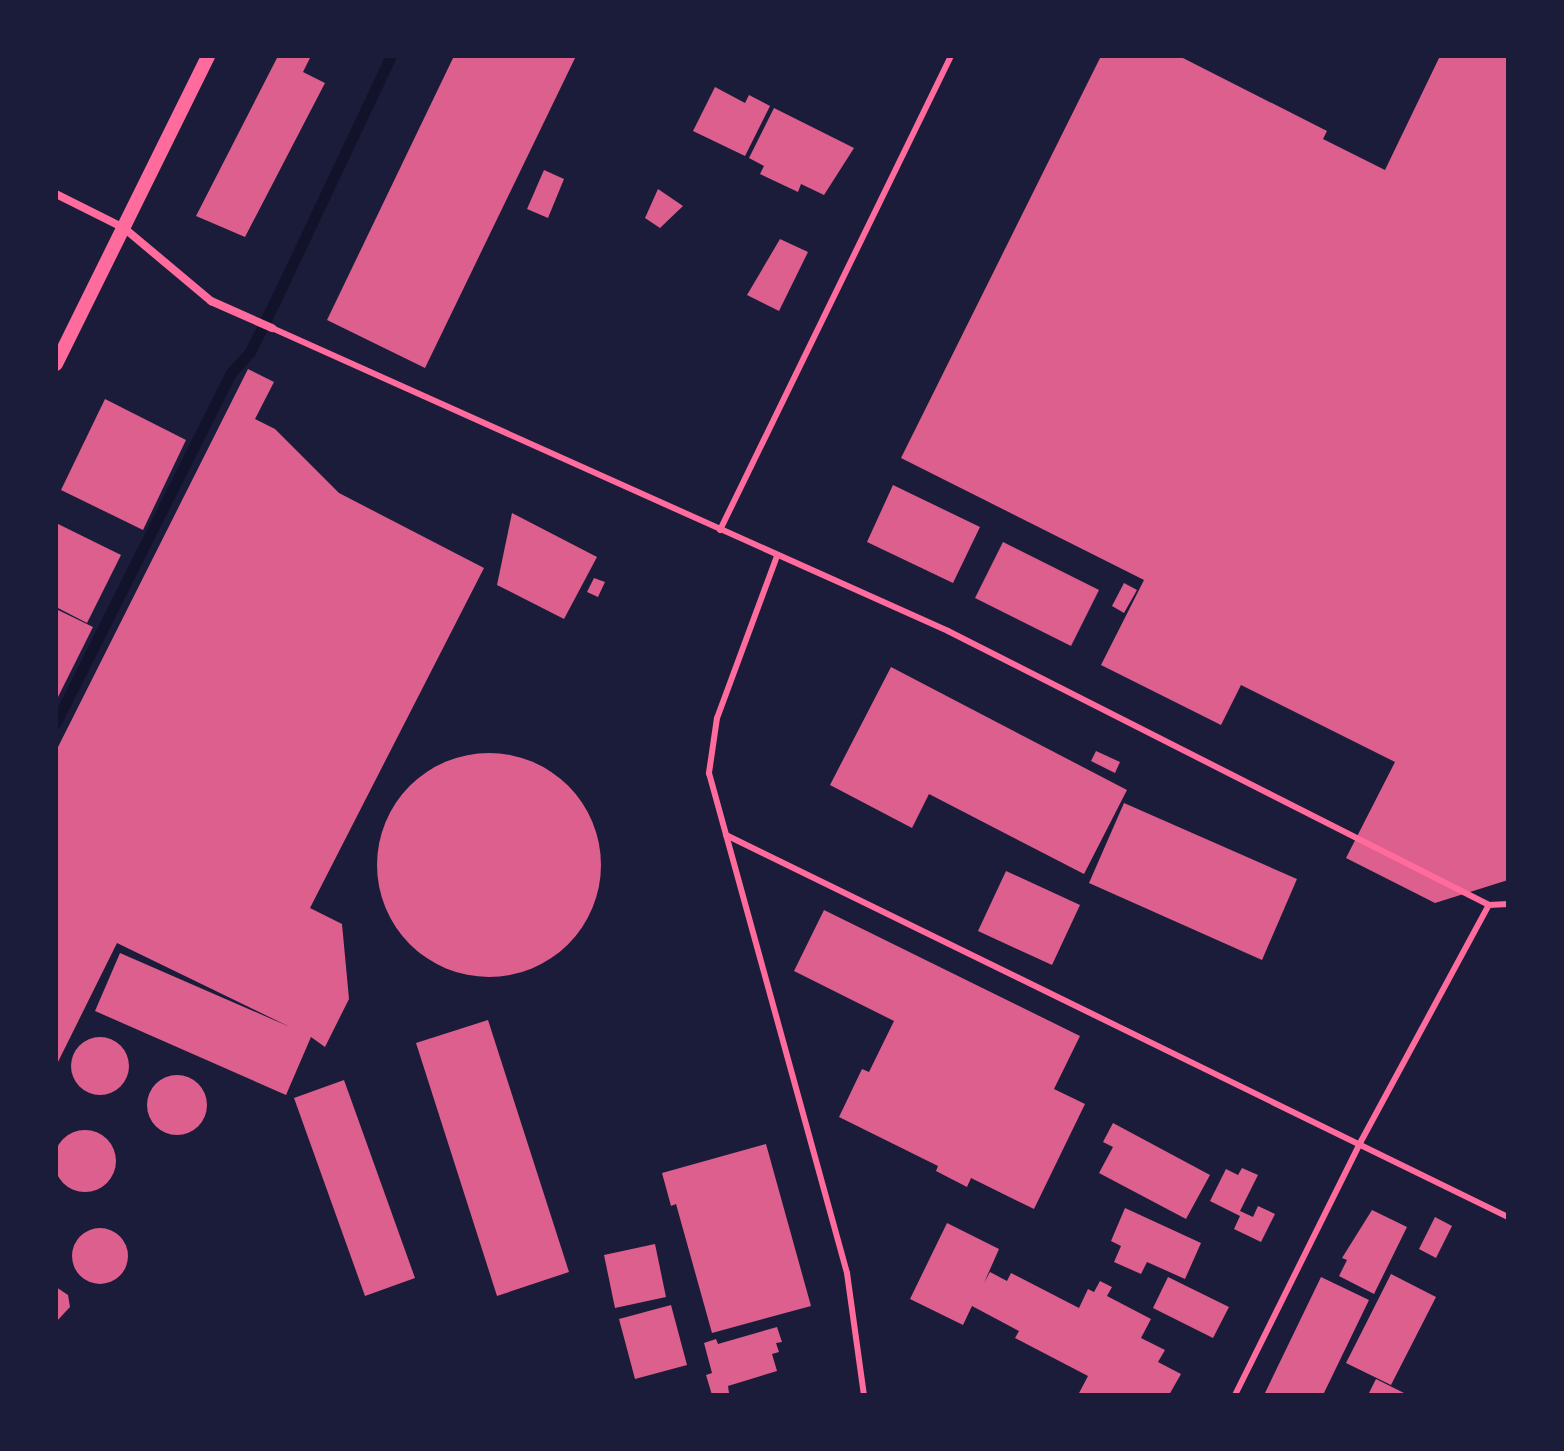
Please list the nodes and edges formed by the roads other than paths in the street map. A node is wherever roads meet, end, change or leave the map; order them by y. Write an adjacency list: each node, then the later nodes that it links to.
1 (208, 56): 4 (street)
2 (951, 56): 7 (lane)
3 (56, 194): 4 (street)
4 (124, 228): 5 (street); 6 (street)
5 (272, 328): 7 (lane)
6 (56, 364)
7 (720, 530): 8 (lane)
8 (777, 556): 9 (lane); 11 (lane)
9 (726, 835): 12 (lane); 14 (lane)
10 (1508, 904): 11 (lane)
11 (1489, 905): 12 (lane)
12 (1359, 1145): 13 (lane); 15 (lane)
13 (1508, 1217)
14 (864, 1395)
15 (1235, 1395)

